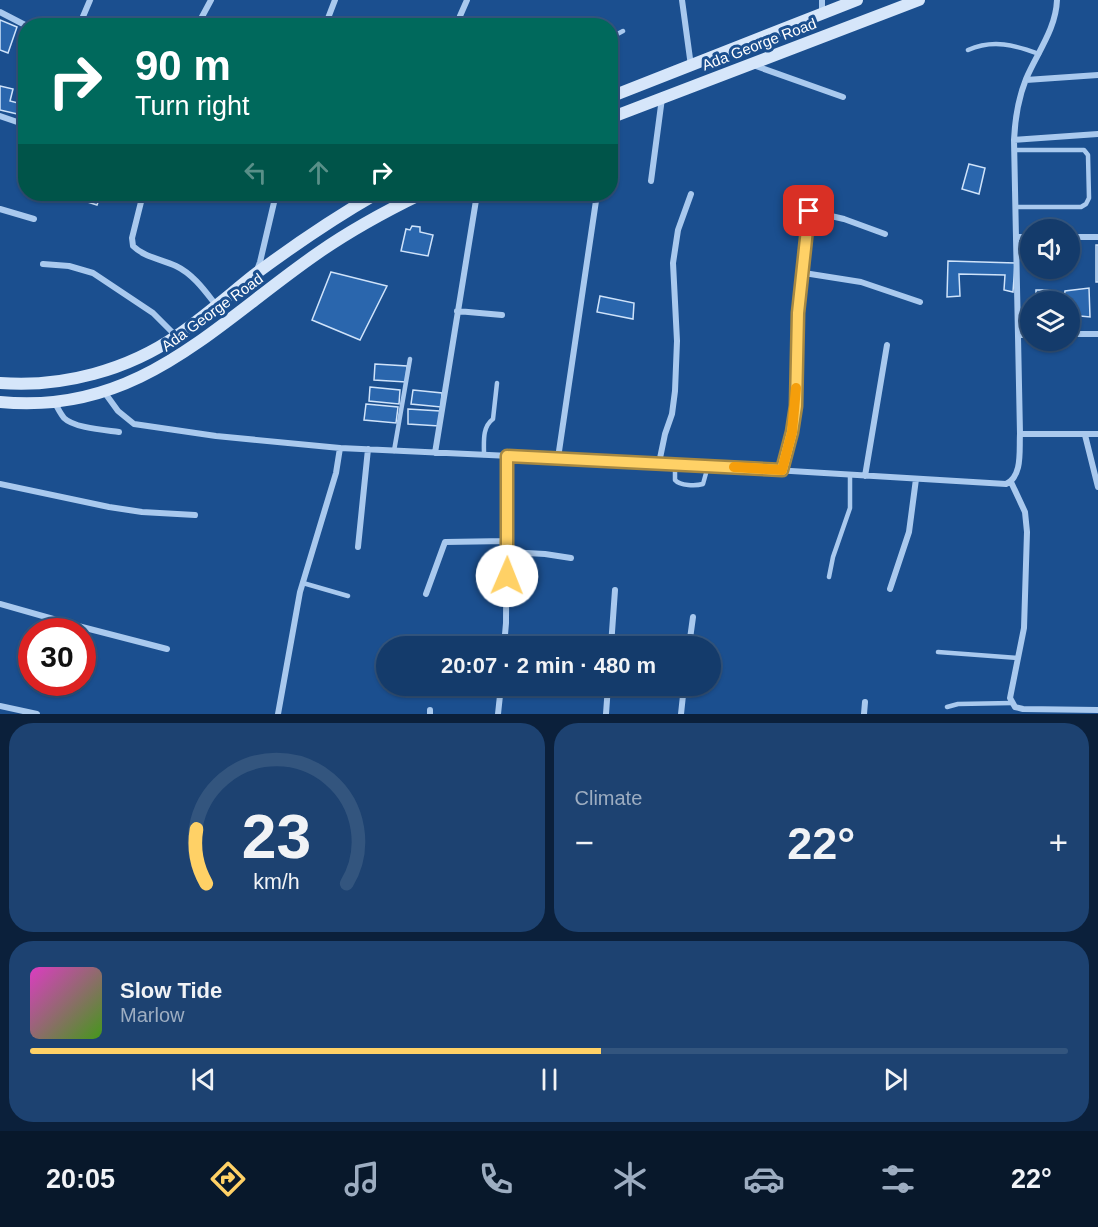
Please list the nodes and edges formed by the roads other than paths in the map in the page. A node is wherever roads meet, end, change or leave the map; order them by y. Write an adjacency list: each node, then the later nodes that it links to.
1 (90, 0): 13 (street)
2 (211, 0): 14 (street)
3 (335, 0): 15 (street)
4 (467, 0): 12 (street)
5 (682, 0): 22 (street)
6 (822, 0): 11 (street)
7 (857, 0): 11 (main road, Ada George Road)
8 (919, 0): 21 (main road, Ada George Road)
9 (1057, 0): 20 (street)
10 (0, 12): 16 (street)
11 (822, 14): 22 (main road, Ada George Road)
12 (460, 16)
13 (82, 18)
14 (201, 18)
15 (328, 18)
16 (18, 21)
17 (623, 32): 18 (lane)
18 (618, 34)
19 (968, 50): 20 (lane)
20 (1039, 54): 24 (street)
21 (749, 64): 26 (main road, Ada George Road); 27 (street)
22 (691, 67): 25 (main road, Ada George Road)
23 (1098, 75): 24 (street)
24 (1026, 80): 32 (street)
25 (618, 95)
26 (663, 97): 28 (main road, Ada George Road); 34 (street)
27 (843, 97)
28 (618, 115)
29 (0, 116): 30 (street)
30 (18, 122)
31 (1098, 134): 32 (street)
32 (1014, 140): 33 (street)
33 (1014, 150): 43 (street); 43 (lane)
34 (651, 181)
35 (814, 193): 45 (street)
36 (691, 194): 80 (street)
37 (141, 201): 55 (street)
38 (274, 201): 53 (street)
39 (365, 201): 53 (main road, Ada George Road)
40 (408, 201): 66 (main road, Ada George Road)
41 (476, 201): 56 (street)
42 (596, 201): 79 (street)
43 (1016, 207): 48 (street)
44 (0, 209): 46 (street)
45 (809, 211): 47 (street); 52 (street)
46 (34, 219)
47 (885, 234)
48 (1017, 237): 60 (street)
49 (1080, 237): 50 (street)
50 (1098, 237)
51 (43, 264): 61 (street)
52 (804, 273): 54 (street); 83 (street)
53 (254, 276): 55 (main road, Ada George Road)
54 (920, 302)
55 (217, 306): 61 (main road, Ada George Road)
56 (457, 311): 57 (street); 76 (street)
57 (502, 315)
58 (1080, 334): 59 (street)
59 (1098, 334)
60 (1019, 335): 70 (street)
61 (176, 336): 64 (main road, Ada George Road)
62 (887, 345): 85 (street)
63 (410, 360): 75 (lane)
64 (0, 383)
65 (497, 383): 77 (lane)
66 (105, 393): 67 (main road, Ada George Road); 73 (street)
67 (53, 401): 68 (main road, Ada George Road); 69 (street)
68 (0, 402)
69 (119, 432)
70 (1020, 434): 72 (street); 87 (street)
71 (1098, 434): 72 (street)
72 (1085, 435): 89 (street)
73 (340, 448): 74 (street); 96 (street)
74 (368, 450): 75 (street); 92 (street)
75 (394, 451): 76 (street)
76 (435, 453): 77 (street)
77 (484, 455): 78 (street)
78 (507, 456): 79 (street); 91 (street)
79 (558, 458): 80 (street)
80 (658, 463): 81 (street)
81 (675, 464): 82 (street); 82 (lane)
82 (708, 466): 83 (street)
83 (782, 470): 84 (street)
84 (850, 475): 85 (street); 95 (lane)
85 (865, 476): 86 (street)
86 (916, 479): 87 (street); 97 (street)
87 (1011, 482): 108 (street)
88 (0, 484): 90 (street)
89 (1098, 487)
90 (195, 515)
91 (507, 541): 93 (street); 99 (street)
92 (358, 547)
93 (507, 552): 94 (street); 103 (street)
94 (571, 558)
95 (829, 577)
96 (303, 583): 100 (lane); 118 (street)
97 (890, 588)
98 (615, 590): 104 (street)
99 (426, 594)
100 (348, 596)
101 (0, 604): 106 (street)
102 (693, 617): 105 (street)
103 (504, 636)
104 (612, 636)
105 (690, 636)
106 (167, 649)
107 (938, 652): 108 (lane)
108 (1018, 658): 113 (street)
109 (500, 696): 119 (street)
110 (607, 696): 120 (street)
111 (683, 696): 121 (street)
112 (865, 702): 122 (street)
113 (1012, 704): 115 (lane); 116 (street)
114 (0, 706): 117 (street)
115 (947, 707)
116 (1098, 710)
117 (38, 714)
118 (278, 714)
119 (498, 714)
120 (606, 714)
121 (681, 714)
122 (864, 714)

